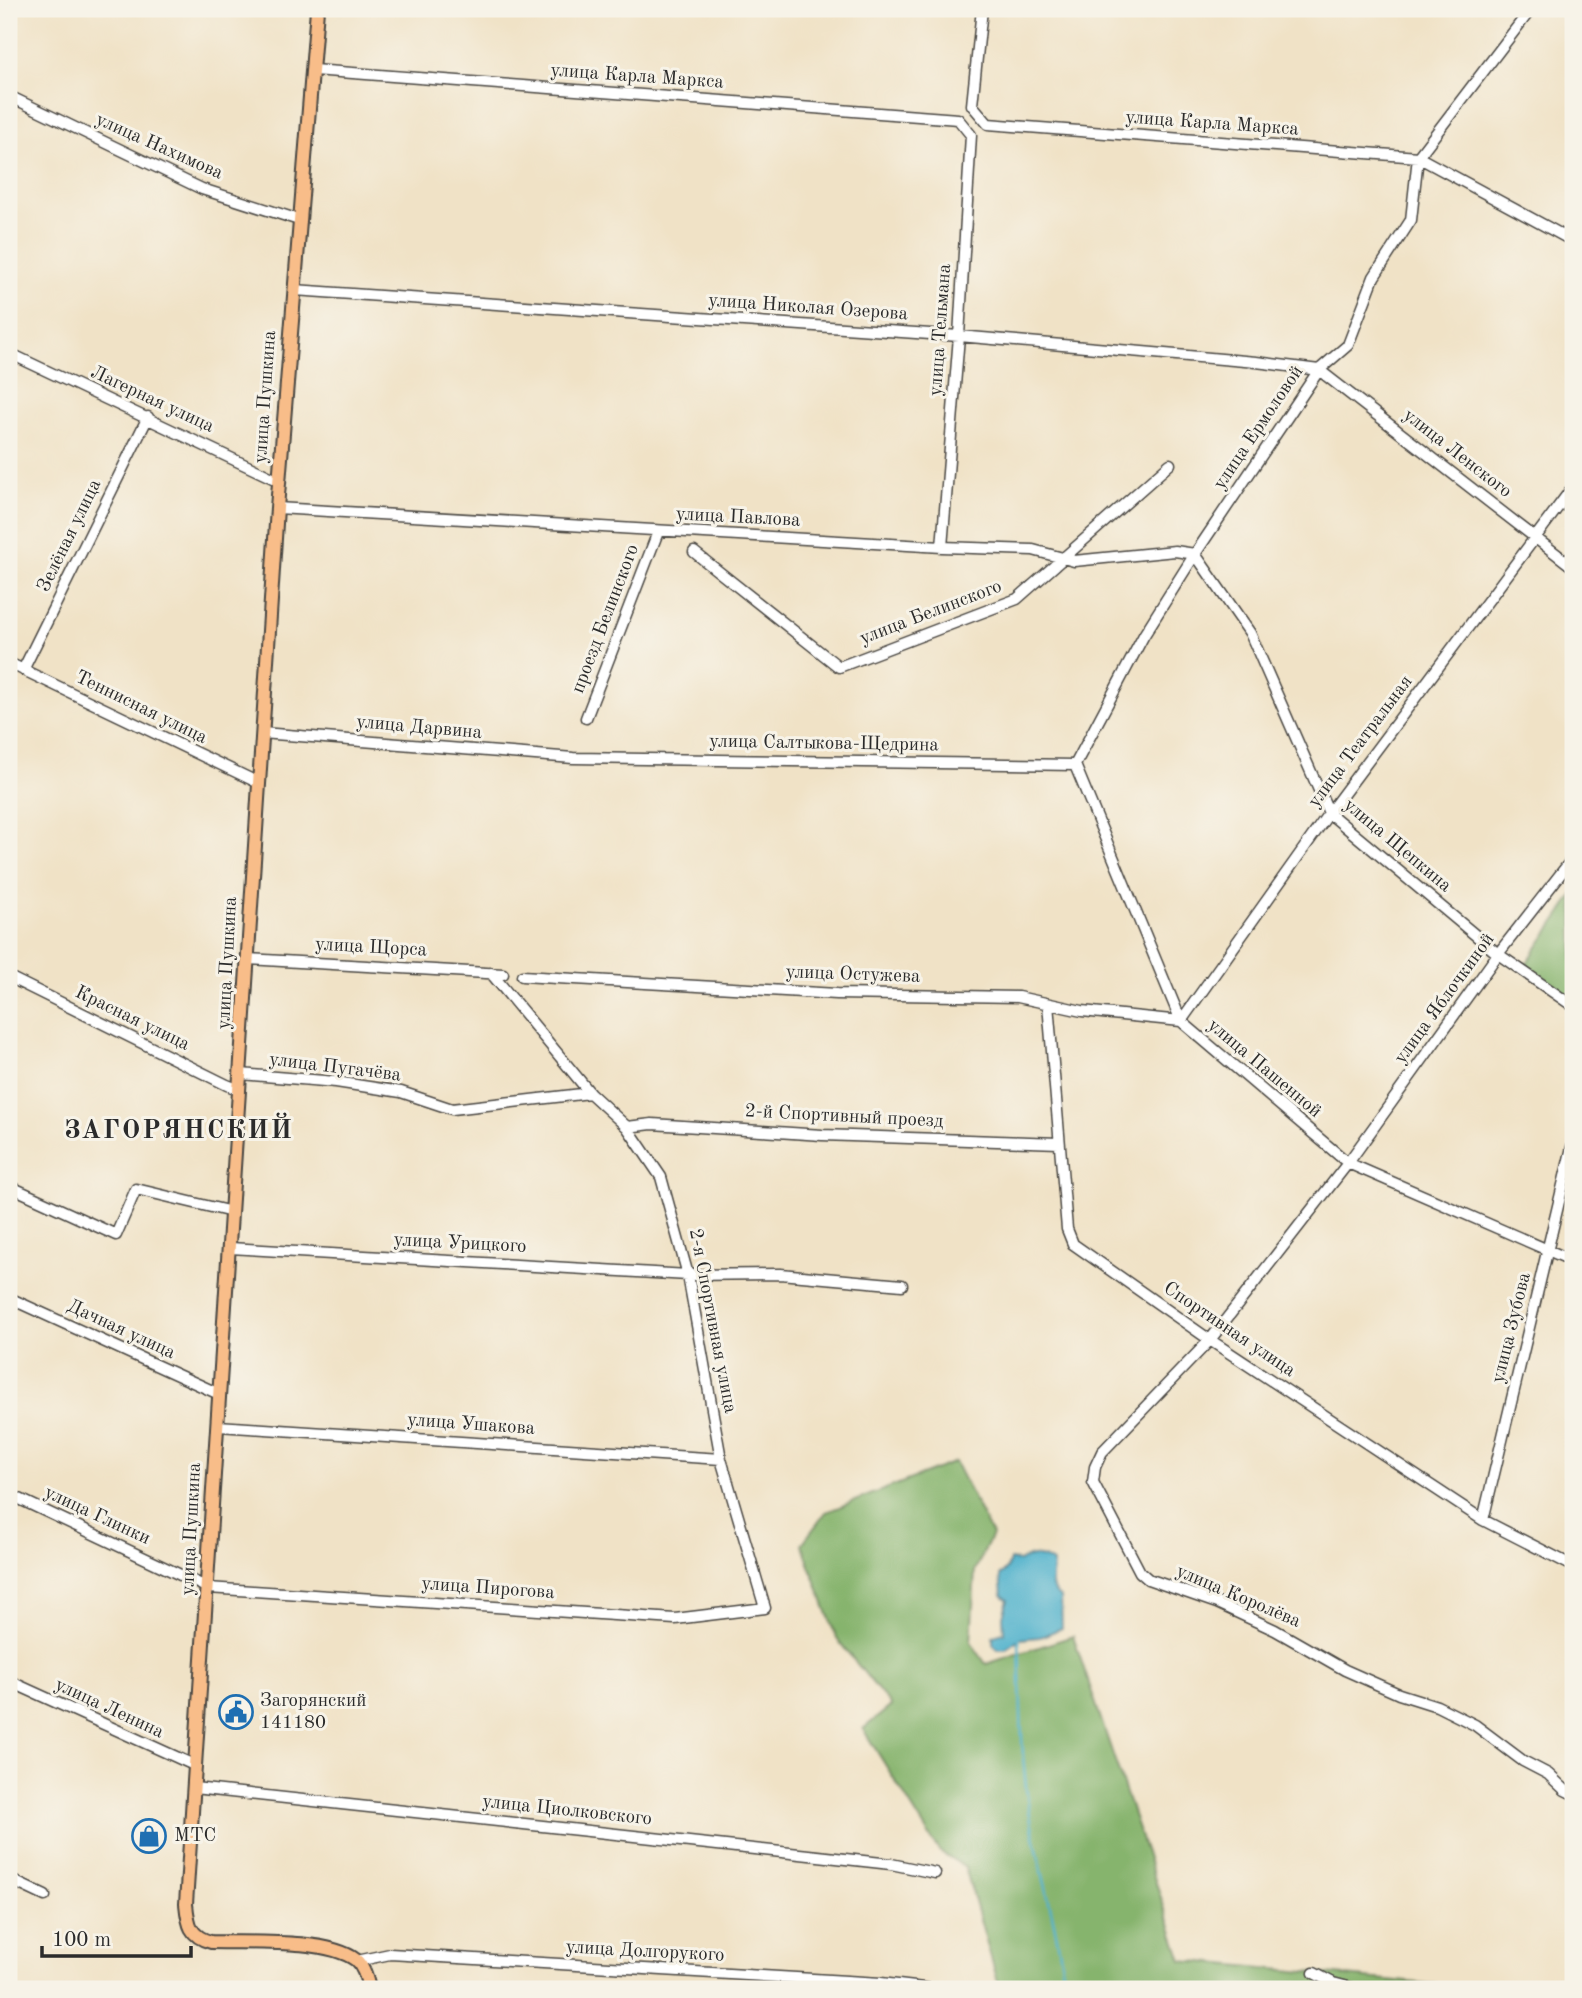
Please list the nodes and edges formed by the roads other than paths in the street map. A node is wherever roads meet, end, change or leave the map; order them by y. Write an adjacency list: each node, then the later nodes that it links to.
1 (317, 9): 4 (main road, улица Пушкина)
2 (982, 9): 7 (street, улица Карла Маркса)
3 (1531, 9): 7 (street)
4 (313, 70): 6 (street, улица Карла Маркса); 8 (main road, улица Пушкина)
5 (9, 96): 8 (street, улица Нахимова)
6 (958, 119): 11 (street, улица Тельмана)
7 (1418, 157): 9 (street); 13 (street, улица Ермоловой)
8 (299, 220): 10 (main road, улица Пушкина)
9 (1573, 241)
10 (294, 290): 11 (street, улица Николая Озерова); 16 (main road, улица Пушкина)
11 (959, 336): 13 (street, улица Николая Озерова); 21 (street, улица Тельмана)
12 (9, 353): 14 (street, Лагерная улица)
13 (1319, 370): 20 (street, улица Ленского); 23 (street, улица Ермоловой)
14 (148, 417): 16 (street, Лагерная улица); 27 (street, Зелёная улица)
15 (1170, 464): 24 (street, улица Белинского)
16 (279, 481): 18 (main road, улица Пушкина)
17 (1573, 487): 20 (street, улица Театральная)
18 (277, 508): 19 (street, улица Павлова); 29 (main road, улица Пушкина)
19 (658, 531): 21 (street, улица Павлова); 28 (street, проезд Белинского)
20 (1537, 538): 25 (street, улица Ленского); 33 (street, улица Театральная)
21 (943, 547): 24 (street, улица Павлова)
22 (694, 552): 24 (street, улица Белинского)
23 (1195, 554): 24 (street, улица Павлова); 31 (street, улица Ермоловой); 33 (street, улица Щепкина)
24 (1064, 558)
25 (1573, 567)
26 (9, 663): 27 (street, Теннисная улица)
27 (23, 670): 32 (street, Теннисная улица)
28 (586, 718)
29 (262, 733): 30 (street, улица Дарвина); 32 (main road, улица Пушкина)
30 (573, 758): 31 (street, улица Салтыкова-Щедрина)
31 (1074, 765): 43 (street, улица Пашенной)
32 (259, 782): 36 (main road, улица Пушкина)
33 (1329, 813): 35 (street, улица Щепкина); 43 (street, улица Театральная)
34 (1573, 858): 35 (street, улица Яблочкиной)
35 (1498, 954): 42 (street, улица Щепкина); 50 (street, улица Яблочкиной)
36 (248, 959): 37 (street, улица Щорса); 44 (main road, улица Пушкина)
37 (491, 973): 38 (street); 46 (street, 2-я Спортивная улица)
38 (503, 974)
39 (522, 976): 41 (street, улица Остужева)
40 (9, 977): 45 (street, Красная улица)
41 (1048, 1004): 43 (street, улица Остужева); 48 (street, Спортивная улица)
42 (1573, 1006)
43 (1181, 1021): 50 (street, улица Пашенной)
44 (241, 1074): 45 (main road, улица Пушкина); 46 (street, улица Пугачёва)
45 (240, 1090): 52 (main road, улица Пушкина)
46 (590, 1093): 47 (street, 2-я Спортивная улица)
47 (627, 1127): 48 (street, 2-й Спортивный проезд); 56 (street, 2-я Спортивная улица)
48 (1059, 1143): 59 (street, Спортивная улица)
49 (1573, 1143): 54 (street, улица Зубова)
50 (1348, 1163): 54 (street, улица Пашенной); 59 (street, улица Яблочкиной)
51 (9, 1186): 52 (street)
52 (232, 1212): 53 (main road, улица Пушкина)
53 (230, 1248): 56 (street, улица Урицкого); 60 (main road, улица Пушкина)
54 (1549, 1250): 55 (street, улица Пашенной); 64 (street, улица Зубова)
55 (1573, 1261)
56 (688, 1275): 57 (street, улица Урицкого); 62 (street, 2-я Спортивная улица)
57 (902, 1285)
58 (9, 1298): 60 (street, Дачная улица)
59 (1210, 1339): 64 (street, Спортивная улица); 71 (street, улица Королёва)
60 (219, 1394): 61 (main road, улица Пушкина)
61 (218, 1426): 62 (street, улица Ушакова); 66 (main road, улица Пушкина)
62 (721, 1459): 67 (street, 2-я Спортивная улица)
63 (9, 1494): 66 (street, улица Глинки)
64 (1483, 1520): 65 (street, Спортивная улица)
65 (1573, 1566)
66 (208, 1588): 67 (street, улица Пирогова); 69 (main road, улица Пушкина)
67 (765, 1608)
68 (9, 1681): 69 (street, улица Ленина)
69 (196, 1766): 70 (main road, улица Пушкина)
70 (194, 1788): 72 (street, улица Циолковского); 75 (main road, улица Пушкина)
71 (1573, 1794)
72 (935, 1873)
73 (9, 1879): 74 (street)
74 (45, 1896)
75 (357, 1961): 77 (main road); 78 (street, улица Долгорукого)
76 (1314, 1973): 79 (street)
77 (369, 1989)
78 (932, 1989)
79 (1356, 1989)

